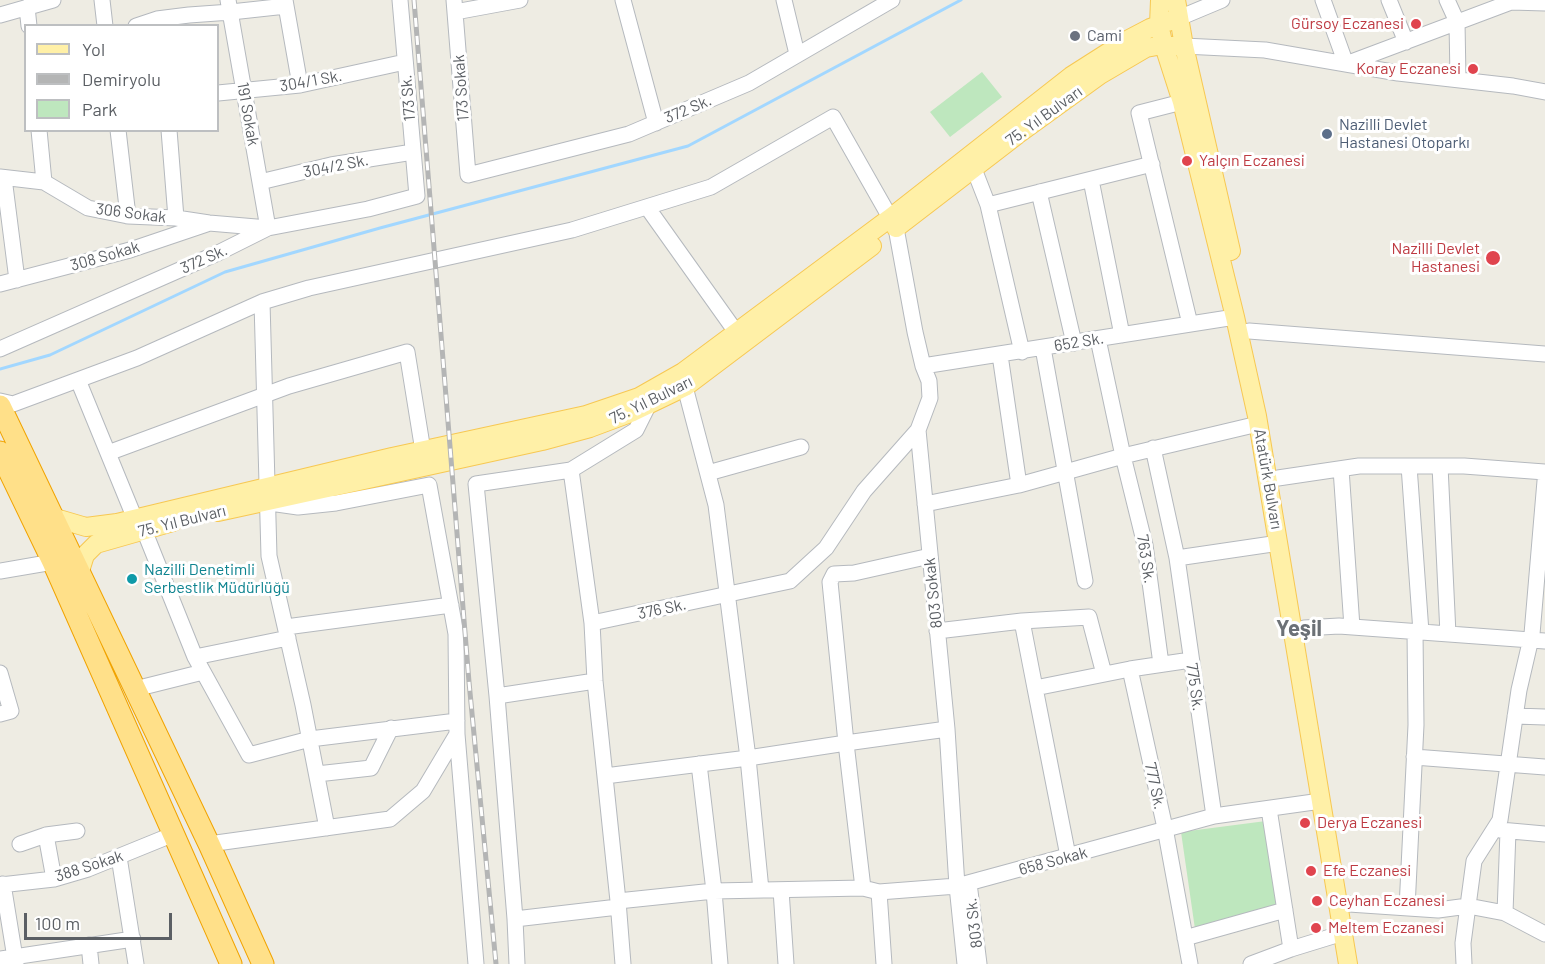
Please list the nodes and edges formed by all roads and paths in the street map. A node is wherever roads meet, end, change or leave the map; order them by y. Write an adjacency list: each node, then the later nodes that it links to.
1 (52, 0): 18 (street)
2 (102, 0): 25 (street)
3 (400, 0): 31 (street, 173 Sk.)
4 (520, 0): 17 (street)
5 (623, 0): 39 (street)
6 (784, 0): 30 (street)
7 (892, 0): 30 (street, 372 Sk.)
8 (1160, 0): 26 (main road, Atatürk Bulvarı)
9 (1222, 0): 20 (street)
10 (1323, 0): 32 (street)
11 (1389, 0): 27 (street)
12 (1447, 0): 23 (street)
13 (1510, 1): 15 (street); 23 (street)
14 (285, 3): 16 (street); 34 (street)
15 (1545, 3)
16 (229, 6): 19 (street); 35 (street, 191 Sokak)
17 (455, 6): 46 (street, 173 Sokak)
18 (27, 7): 21 (street); 24 (street)
19 (200, 7): 22 (street)
20 (1177, 9): 26 (main road, 75. Yıl Bulvarı); 29 (main road, Atatürk Bulvarı)
21 (0, 15)
22 (157, 22)
23 (1457, 22): 27 (street); 33 (street)
24 (29, 24)
25 (105, 24)
26 (1159, 25): 28 (main road, Atatürk Bulvarı); 57 (main road, 75. Yıl Bulvarı)
27 (1406, 42): 32 (street)
28 (1164, 46): 29 (main road, 75. Yıl Bulvarı); 38 (main road, Atatürk Bulvarı); 45 (main road, 75. Yıl Bulvarı)
29 (1184, 46): 32 (street); 65 (main road, Atatürk Bulvarı)
30 (797, 54): 39 (street, 372 Sk.)
31 (405, 62): 34 (street, 304/1 Sk.); 43 (street, 173 Sk.)
32 (1346, 64): 33 (street)
33 (1458, 79): 36 (street)
34 (300, 85): 35 (street, 304/1 Sk.)
35 (244, 91): 37 (street, 304/1 Sk.); 49 (street, 191 Sokak)
36 (1545, 92)
37 (219, 93)
38 (1182, 102): 44 (street); 63 (main road, Atatürk Bulvarı)
39 (656, 123): 46 (street, 372 Sk.)
40 (39, 132): 50 (street)
41 (118, 132): 55 (street)
42 (169, 132): 56 (street)
43 (413, 152): 49 (street, 304/2 Sk.); 52 (street, 173 Sk.)
44 (1152, 164): 48 (street); 64 (street)
45 (974, 169): 53 (street); 57 (main road, 75. Yıl Bulvarı)
46 (468, 175)
47 (2, 178): 50 (street, 306 Sokak); 60 (street)
48 (1091, 180): 51 (street); 67 (street)
49 (260, 182): 59 (street, 191 Sokak)
50 (44, 183): 55 (street, 306 Sokak)
51 (1039, 192): 53 (street); 69 (street)
52 (417, 196): 59 (street, 372 Sk.)
53 (988, 205): 72 (street)
54 (647, 207): 57 (street, 803 Sokak); 62 (street); 66 (street)
55 (128, 216): 56 (street, 306 Sokak)
56 (176, 218): 58 (street, 306 Sokak)
57 (893, 223): 66 (main road, 75. Yıl Bulvarı); 75 (street, 803 Sokak); 77 (main road, 75. Yıl Bulvarı)
58 (209, 224): 59 (street, 306 Sokak); 60 (street, 308 Sokak)
59 (268, 228): 71 (street, 372 Sk.)
60 (17, 280): 61 (street, 308 Sokak)
61 (0, 284)
62 (262, 302): 76 (street); 78 (street)
63 (1235, 317): 64 (street, 652 Sk.); 82 (main road, Atatürk Bulvarı)
64 (1190, 324): 67 (street, 652 Sk.)
65 (1249, 331): 73 (street); 97 (main road, Atatürk Bulvarı)
66 (736, 332): 86 (main road, 75. Yıl Bulvarı)
67 (1122, 335): 68 (street, 652 Sk.)
68 (1098, 339): 69 (street, 652 Sk.); 89 (street, 763 Sk.)
69 (1074, 343): 70 (street, 652 Sk.)
70 (1043, 348): 72 (street, 652 Sk.); 94 (street)
71 (0, 349)
72 (1022, 352): 74 (street, 652 Sk.)
73 (1545, 354)
74 (1000, 355): 75 (street, 652 Sk.); 99 (street)
75 (923, 366): 83 (street, 803 Sokak)
76 (78, 380): 79 (street); 88 (street)
77 (685, 387): 80 (main road, 75. Yıl Bulvarı); 96 (street)
78 (264, 394): 86 (street); 88 (street); 100 (street)
79 (0, 401)
80 (649, 404): 93 (street); 100 (main road, 75. Yıl Bulvarı)
81 (0, 406): 102 (highway)
82 (1258, 424): 85 (street); 104 (main road, Atatürk Bulvarı)
83 (918, 430): 101 (street, 803 Sokak); 112 (street, 376 Sk.)
84 (801, 447): 96 (street)
85 (1153, 448): 89 (street); 107 (street, 775 Sk.)
86 (423, 451): 100 (main road, 75. Yıl Bulvarı)
87 (0, 452): 108 (highway)
88 (108, 453): 103 (street)
89 (1123, 456): 94 (street); 125 (street, 763 Sk.)
90 (1409, 466): 91 (street); 92 (street); 120 (street)
91 (1440, 466): 95 (street); 121 (street)
92 (1341, 469): 97 (street); 116 (street)
93 (571, 470): 115 (street); 133 (street)
94 (1065, 472): 99 (street); 111 (street)
95 (1545, 472)
96 (708, 473): 112 (street)
97 (1278, 478): 117 (main road, Atatürk Bulvarı)
98 (1545, 481): 105 (street)
99 (1019, 485): 101 (street)
100 (267, 497): 103 (main road, 75. Yıl Bulvarı); 113 (street); 119 (street)
101 (925, 504): 106 (street, 803 Sokak)
102 (52, 517): 103 (main road, 75. Yıl Bulvarı); 110 (highway)
103 (140, 524): 110 (main road, 75. Yıl Bulvarı); 123 (street)
104 (1279, 543): 107 (street); 149 (main road, Atatürk Bulvarı)
105 (1542, 555): 122 (street)
106 (930, 556): 118 (street, 803 Sokak); 141 (street)
107 (1177, 558): 124 (street, 775 Sk.)
108 (53, 562): 109 (street); 156 (highway)
109 (0, 571)
110 (79, 574): 132 (highway)
111 (1085, 581)
112 (728, 595): 115 (street, 376 Sk.); 143 (street)
113 (451, 605): 119 (street); 137 (street)
114 (1022, 621): 118 (street); 129 (street); 131 (street)
115 (592, 623): 130 (street)
116 (1352, 627): 117 (street); 120 (street)
117 (1304, 628): 172 (main road, Atatürk Bulvarı)
118 (937, 631): 139 (street, 803 Sokak)
119 (287, 632): 123 (street); 140 (street)
120 (1418, 632): 121 (street); 142 (street)
121 (1448, 634): 122 (street)
122 (1538, 640): 135 (street)
123 (195, 657): 127 (street)
124 (1191, 660): 125 (street); 151 (street, 775 Sk.)
125 (1161, 664): 126 (street)
126 (1130, 669): 129 (street); 153 (street, 777 Sk.)
127 (202, 672): 132 (street); 140 (street)
128 (0, 673): 134 (street)
129 (1104, 674): 131 (street)
130 (596, 681): 133 (street); 148 (street)
131 (1035, 688): 161 (street)
132 (135, 689): 160 (highway)
133 (497, 696): 177 (street)
134 (6, 713)
135 (1515, 716): 136 (street); 144 (street)
136 (1545, 717)
137 (457, 727): 138 (street); 152 (street); 189 (street)
138 (391, 728): 140 (street); 147 (street)
139 (947, 729): 141 (street); 165 (street, 803 Sokak)
140 (310, 739): 147 (street)
141 (846, 743): 143 (street); 166 (street)
142 (1414, 757): 144 (street); 174 (street)
143 (748, 758): 145 (street); 167 (street)
144 (1508, 763): 146 (street); 154 (street)
145 (699, 764): 148 (street); 169 (street)
146 (1545, 766)
147 (317, 774): 152 (street)
148 (605, 776): 171 (street)
149 (1321, 801): 150 (street, 658 Sokak); 178 (main road, Atatürk Bulvarı)
150 (1269, 808): 151 (street, 658 Sokak); 175 (street)
151 (1214, 816): 153 (street, 658 Sokak)
152 (327, 828): 160 (street)
153 (1165, 828): 161 (street, 658 Sokak); 180 (street, 777 Sk.)
154 (1501, 830): 157 (street); 173 (street); 176 (street)
155 (77, 831): 158 (street)
156 (174, 834): 162 (street, 388 Sokak); 187 (highway)
157 (1545, 834)
158 (46, 835): 159 (street); 163 (street)
159 (20, 844)
160 (209, 844): 188 (highway)
161 (1068, 856): 165 (street, 658 Sokak)
162 (118, 857): 163 (street, 388 Sokak); 181 (street)
163 (54, 879): 164 (street, 388 Sokak)
164 (2, 884): 184 (street)
165 (963, 884): 170 (street, 658 Sokak); 195 (street, 803 Sokak); 196 (street, 803 Sk.)
166 (863, 888): 168 (street, 658 Sokak); 170 (street, 658 Sokak)
167 (761, 890): 168 (street, 658 Sokak); 169 (street, 658 Sokak)
168 (781, 890): 193 (street)
169 (714, 891): 171 (street, 658 Sokak); 192 (street)
170 (879, 892): 194 (street)
171 (618, 904): 177 (street, 658 Sokak); 191 (street)
172 (1348, 904): 174 (street); 200 (main road, Atatürk Bulvarı)
173 (1468, 906): 174 (street); 176 (street); 201 (street)
174 (1407, 908)
175 (1285, 910): 180 (street); 183 (street)
176 (1505, 913): 179 (street)
177 (515, 920): 190 (street)
178 (1343, 933): 183 (street); 199 (main road, Atatürk Bulvarı)
179 (1545, 934)
180 (1185, 938): 197 (street, 777 Sk.)
181 (133, 939): 182 (street); 186 (street)
182 (88, 945): 184 (street); 185 (street)
183 (1291, 949): 198 (street)
184 (10, 960)
185 (91, 964)
186 (136, 964)
187 (231, 964)
188 (263, 964)
189 (476, 964)
190 (517, 964)
191 (623, 964)
192 (720, 964)
193 (786, 964)
194 (884, 964)
195 (965, 964)
196 (979, 964)
197 (1190, 964)
198 (1251, 964)
199 (1348, 964)
200 (1358, 964)
201 (1464, 964)

